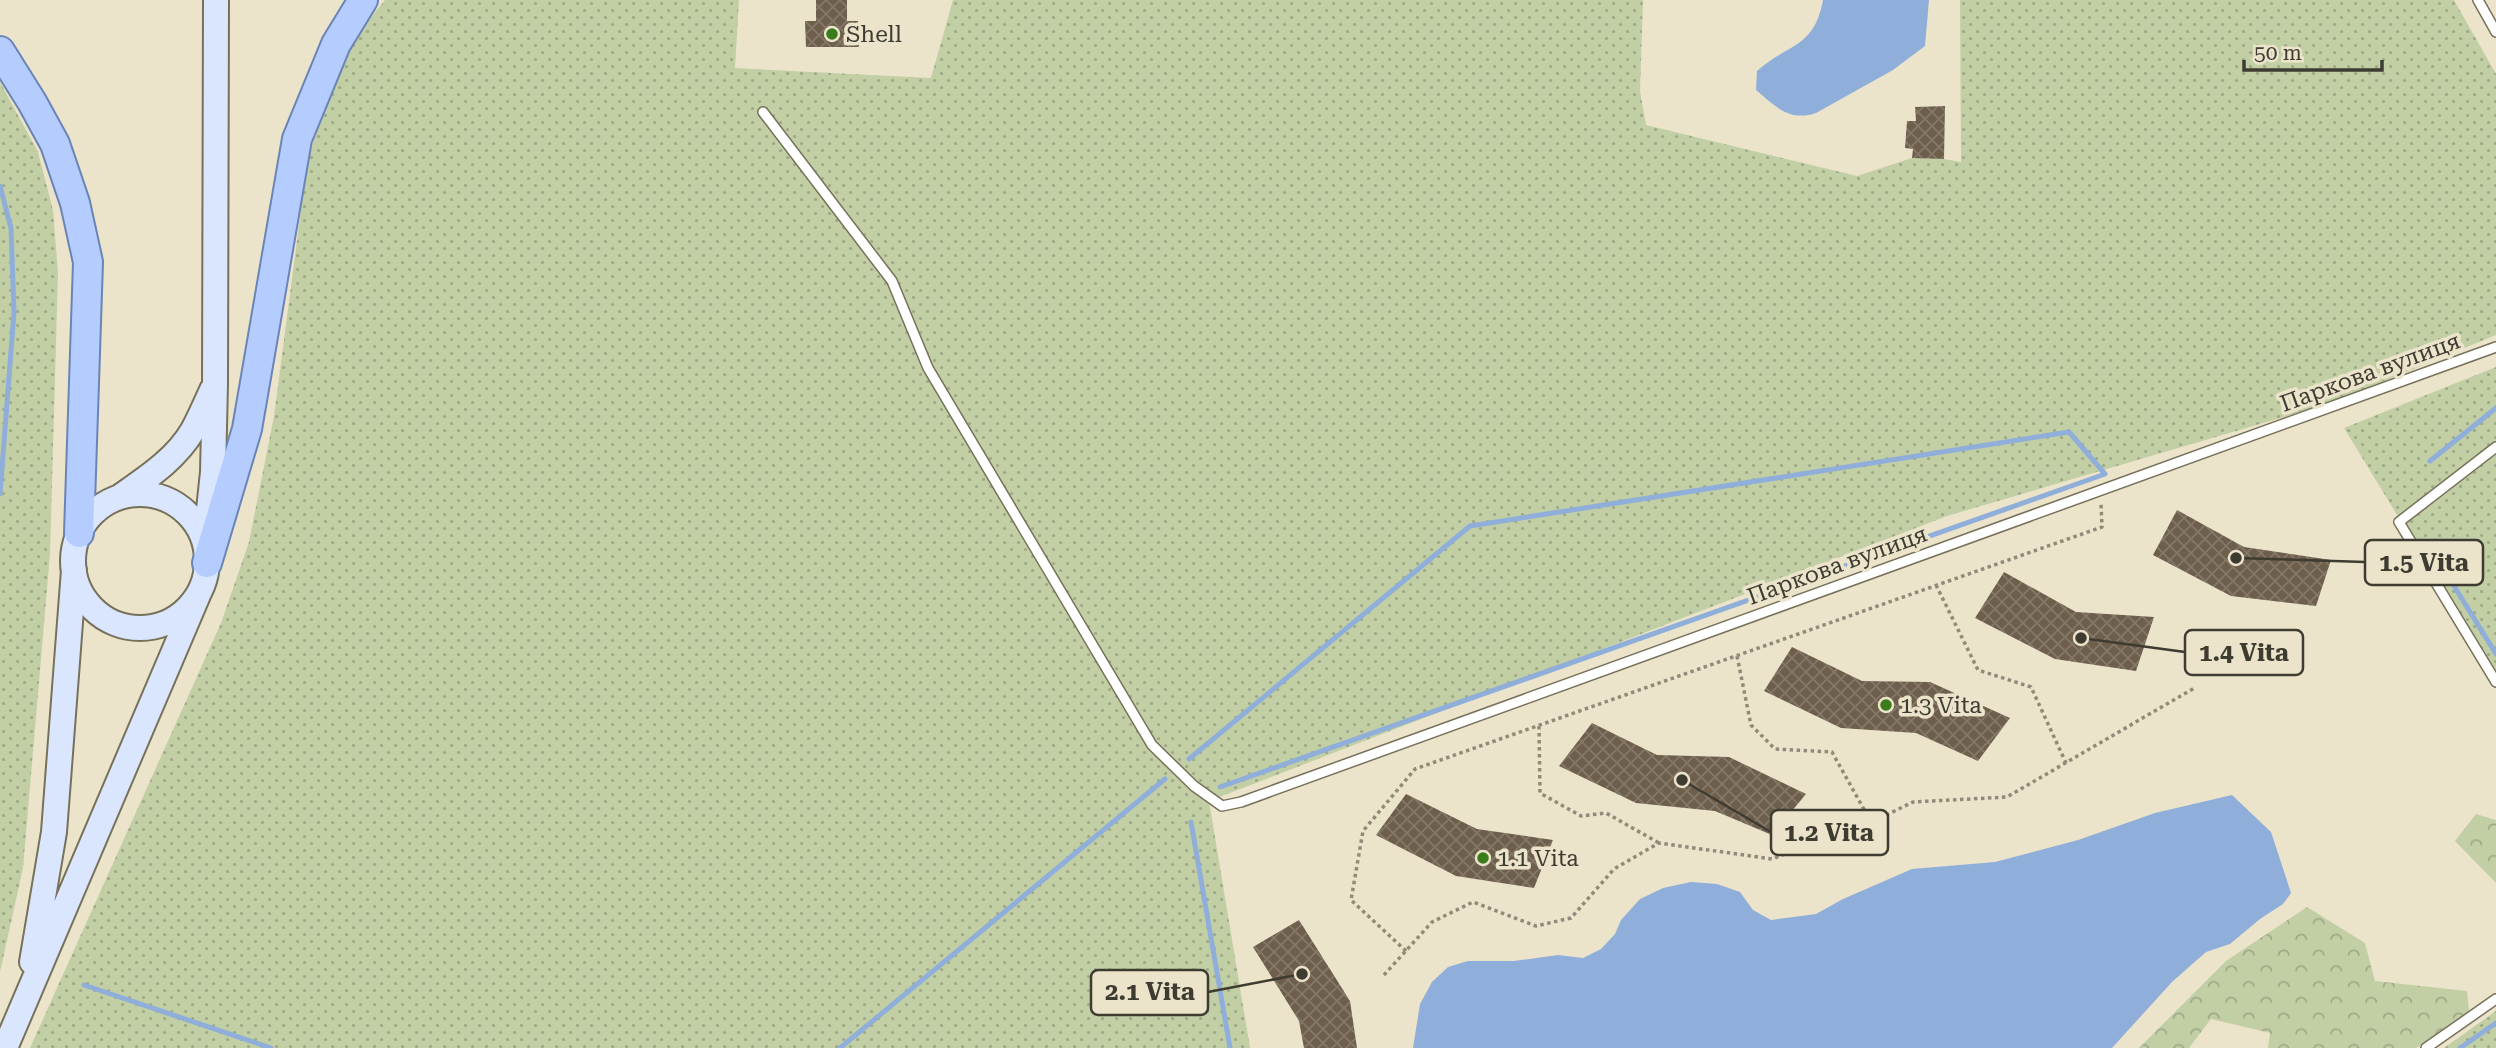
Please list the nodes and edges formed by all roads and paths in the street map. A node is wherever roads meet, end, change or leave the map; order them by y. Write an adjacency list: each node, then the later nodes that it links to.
1 (216, 0): 8 (main road)
2 (363, 0): 13 (main road)
3 (2478, 0): 4 (lane)
4 (2496, 32)
5 (0, 51): 12 (main road)
6 (763, 112): 10 (lane, Паркова вулиця)
7 (2496, 347): 10 (lane, Паркова вулиця)
8 (215, 384): 11 (main road); 13 (main road)
9 (2496, 447): 18 (lane)
10 (2101, 490): 15 (path)
11 (121, 496): 12 (main road); 13 (main road)
12 (79, 533): 14 (main road)
13 (206, 554): 16 (main road)
14 (74, 570): 16 (main road); 27 (main road)
15 (1936, 586): 17 (path); 21 (path)
16 (198, 595): 27 (main road)
17 (1737, 656): 20 (path); 22 (path)
18 (2496, 682)
19 (2196, 687): 21 (path)
20 (1539, 726): 23 (path); 24 (path)
21 (2066, 763): 22 (path)
22 (1872, 822): 23 (path)
23 (1659, 843): 24 (path)
24 (1406, 951): 25 (path)
25 (1384, 975)
26 (2496, 999): 29 (lane)
27 (26, 1001): 28 (main road)
28 (5, 1048)
29 (2426, 1048)

